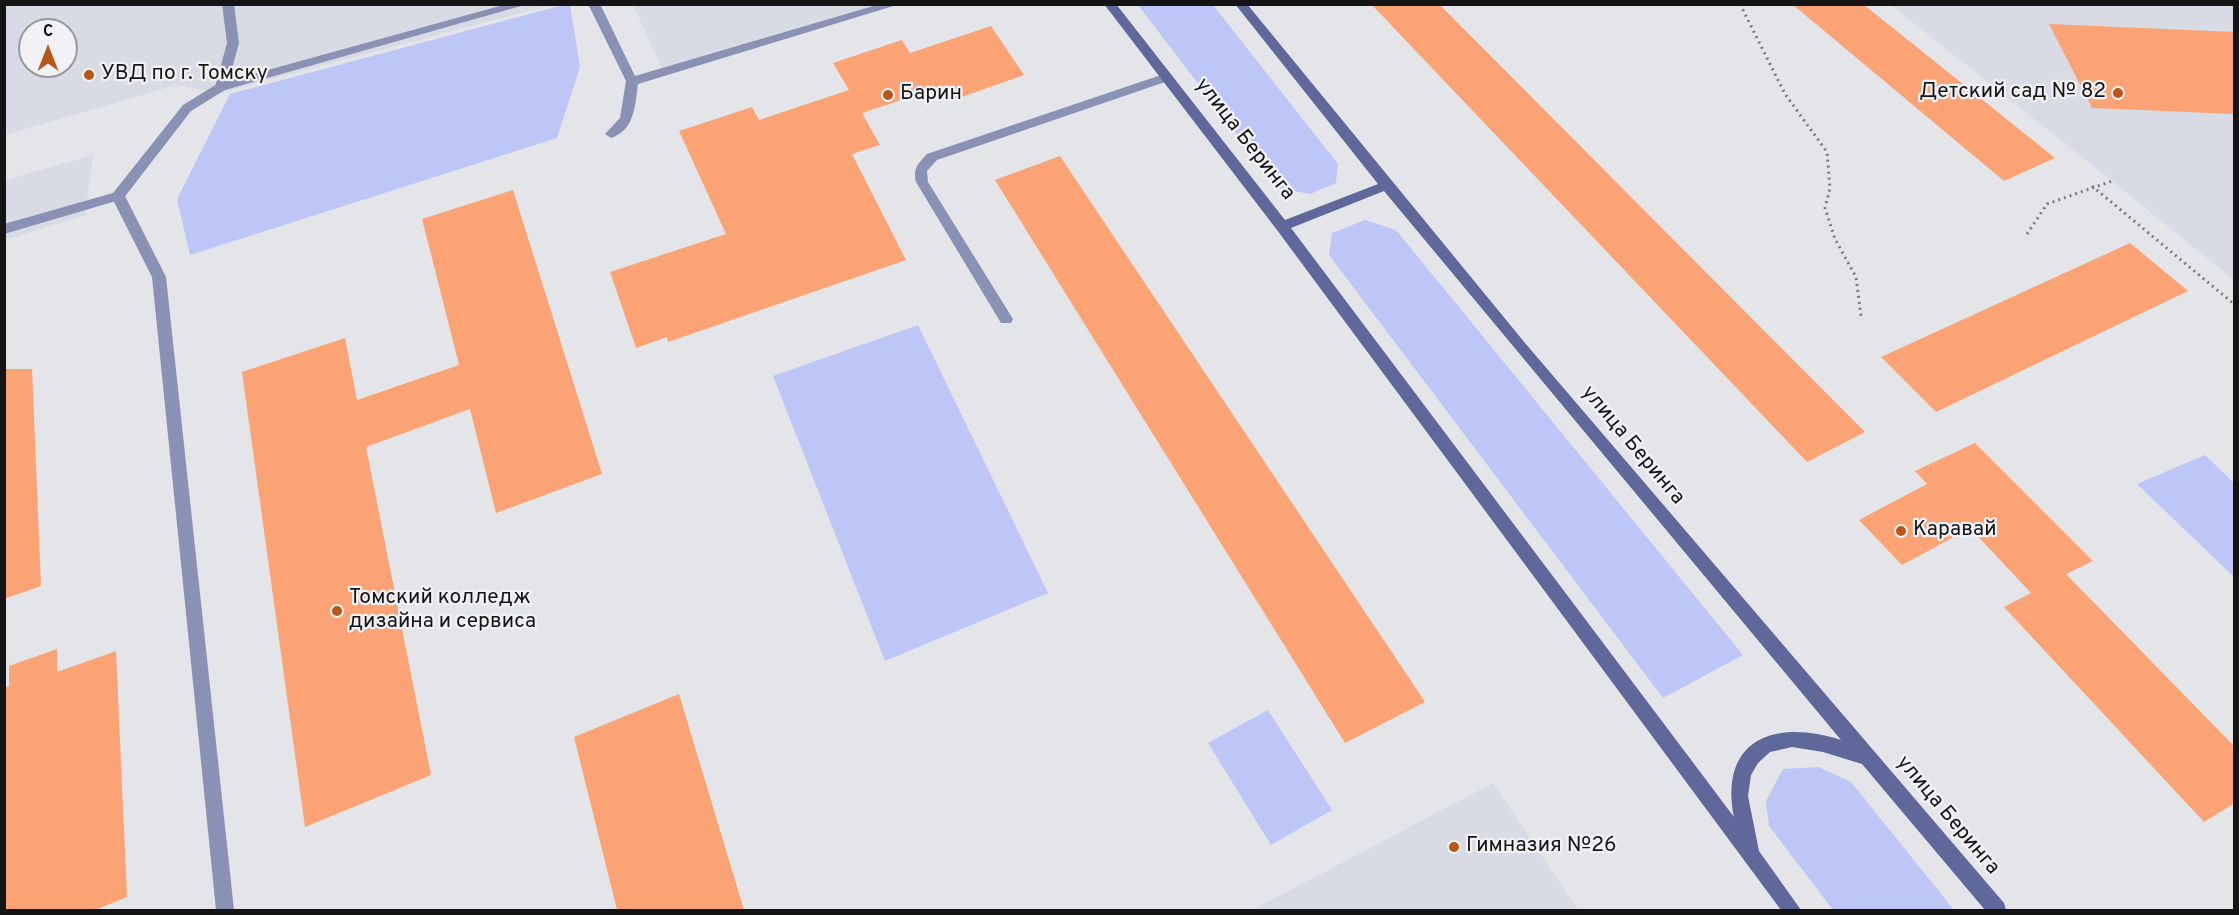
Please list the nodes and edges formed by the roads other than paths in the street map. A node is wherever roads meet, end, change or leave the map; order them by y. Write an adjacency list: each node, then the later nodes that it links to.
1 (228, 4): 9 (street)
2 (523, 4): 9 (street)
3 (594, 4): 8 (street)
4 (895, 4): 8 (street)
5 (1109, 4): 7 (street, улица Беринга)
6 (1239, 4): 11 (street, улица Беринга)
7 (1167, 76): 13 (street, улица Беринга); 15 (street)
8 (632, 81): 10 (street)
9 (221, 87): 12 (street)
10 (611, 134)
11 (1385, 186): 13 (street); 16 (street, улица Беринга)
12 (118, 196): 14 (street); 18 (street)
13 (1282, 226): 17 (street, улица Беринга)
14 (4, 229)
15 (1006, 319)
16 (1868, 758): 17 (street); 20 (street, улица Беринга)
17 (1751, 855): 19 (street, улица Беринга)
18 (225, 910)
19 (1792, 910)
20 (1997, 910)

